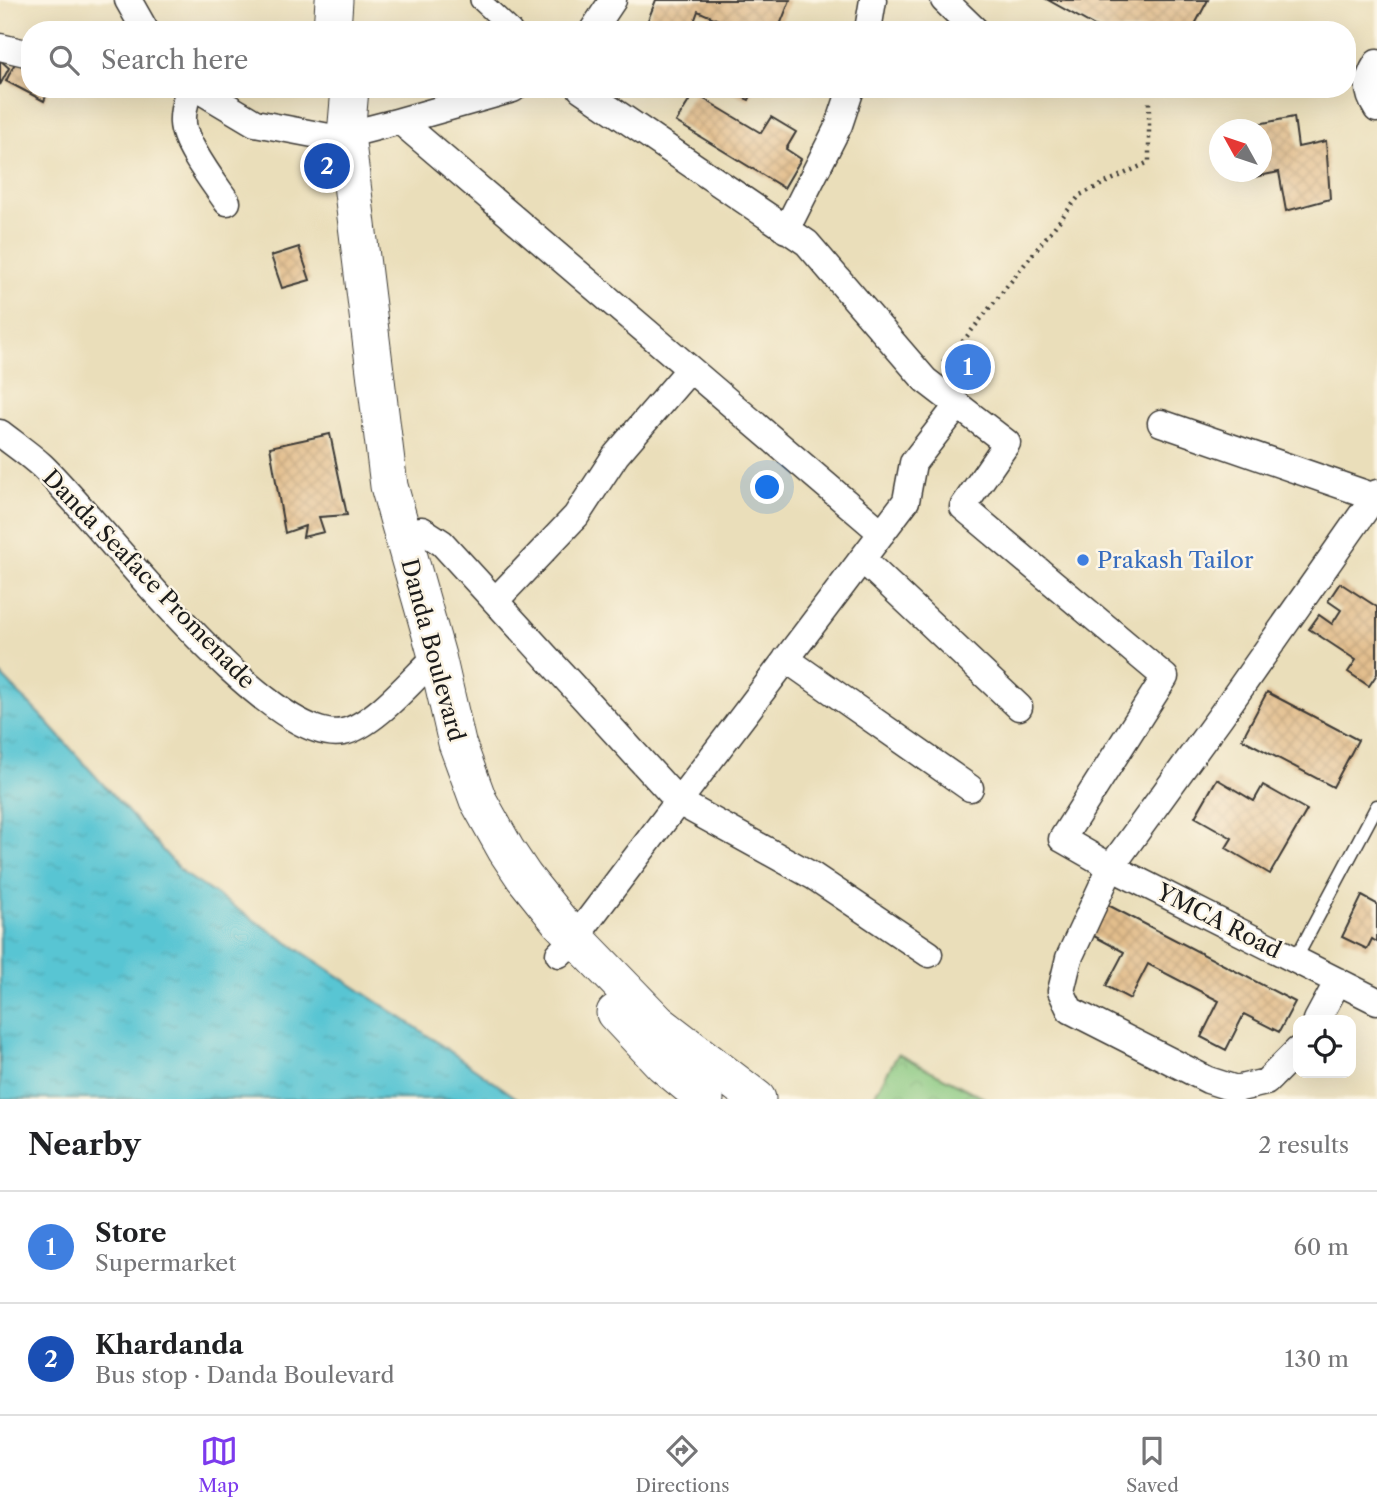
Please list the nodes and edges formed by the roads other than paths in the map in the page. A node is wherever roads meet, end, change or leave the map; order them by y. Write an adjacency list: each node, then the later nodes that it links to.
1 (128, 0): 8 (street)
2 (334, 0): 9 (main road)
3 (358, 0): 10 (main road)
4 (480, 0): 11 (street)
5 (613, 0): 12 (street)
6 (873, 0): 13 (street)
7 (944, 0): 14 (street)
8 (140, 21)
9 (333, 21)
10 (356, 21)
11 (502, 21)
12 (599, 21)
13 (870, 21)
14 (966, 21)
15 (0, 47): 16 (street)
16 (21, 52)
17 (1377, 63): 25 (street)
18 (186, 98): 28 (street)
19 (213, 98): 27 (street)
20 (332, 98): 27 (main road)
21 (348, 98): 27 (main road, Danda Boulevard)
22 (481, 98): 26 (street)
23 (594, 98): 29 (street)
24 (848, 98): 29 (street)
25 (1377, 109)
26 (400, 121): 27 (street); 30 (street)
27 (338, 136): 35 (main road, Danda Boulevard); 40 (main road)
28 (227, 202)
29 (786, 230): 31 (street)
30 (690, 369): 36 (street); 38 (street)
31 (958, 405): 36 (street); 45 (street, YMCA Road)
32 (1161, 423): 34 (street)
33 (0, 433): 40 (street, Danda Seaface Promenade)
34 (1376, 495): 45 (street)
35 (402, 532): 38 (street); 40 (main road, Danda Boulevard)
36 (882, 533): 37 (street)
37 (862, 559): 39 (street); 41 (street)
38 (495, 601): 43 (street)
39 (786, 659): 42 (street); 43 (street)
40 (427, 666): 46 (main road)
41 (1019, 707)
42 (970, 788)
43 (679, 802): 46 (street); 47 (street)
44 (1377, 806): 48 (lane)
45 (1111, 867): 48 (street, YMCA Road); 52 (street)
46 (567, 946): 53 (main road)
47 (929, 954)
48 (1295, 960): 49 (street, YMCA Road)
49 (1338, 981): 50 (street, YMCA Road); 51 (street)
50 (1377, 1001)
51 (1320, 1015)
52 (1293, 1056)
53 (705, 1085): 54 (main road)
54 (757, 1099)

